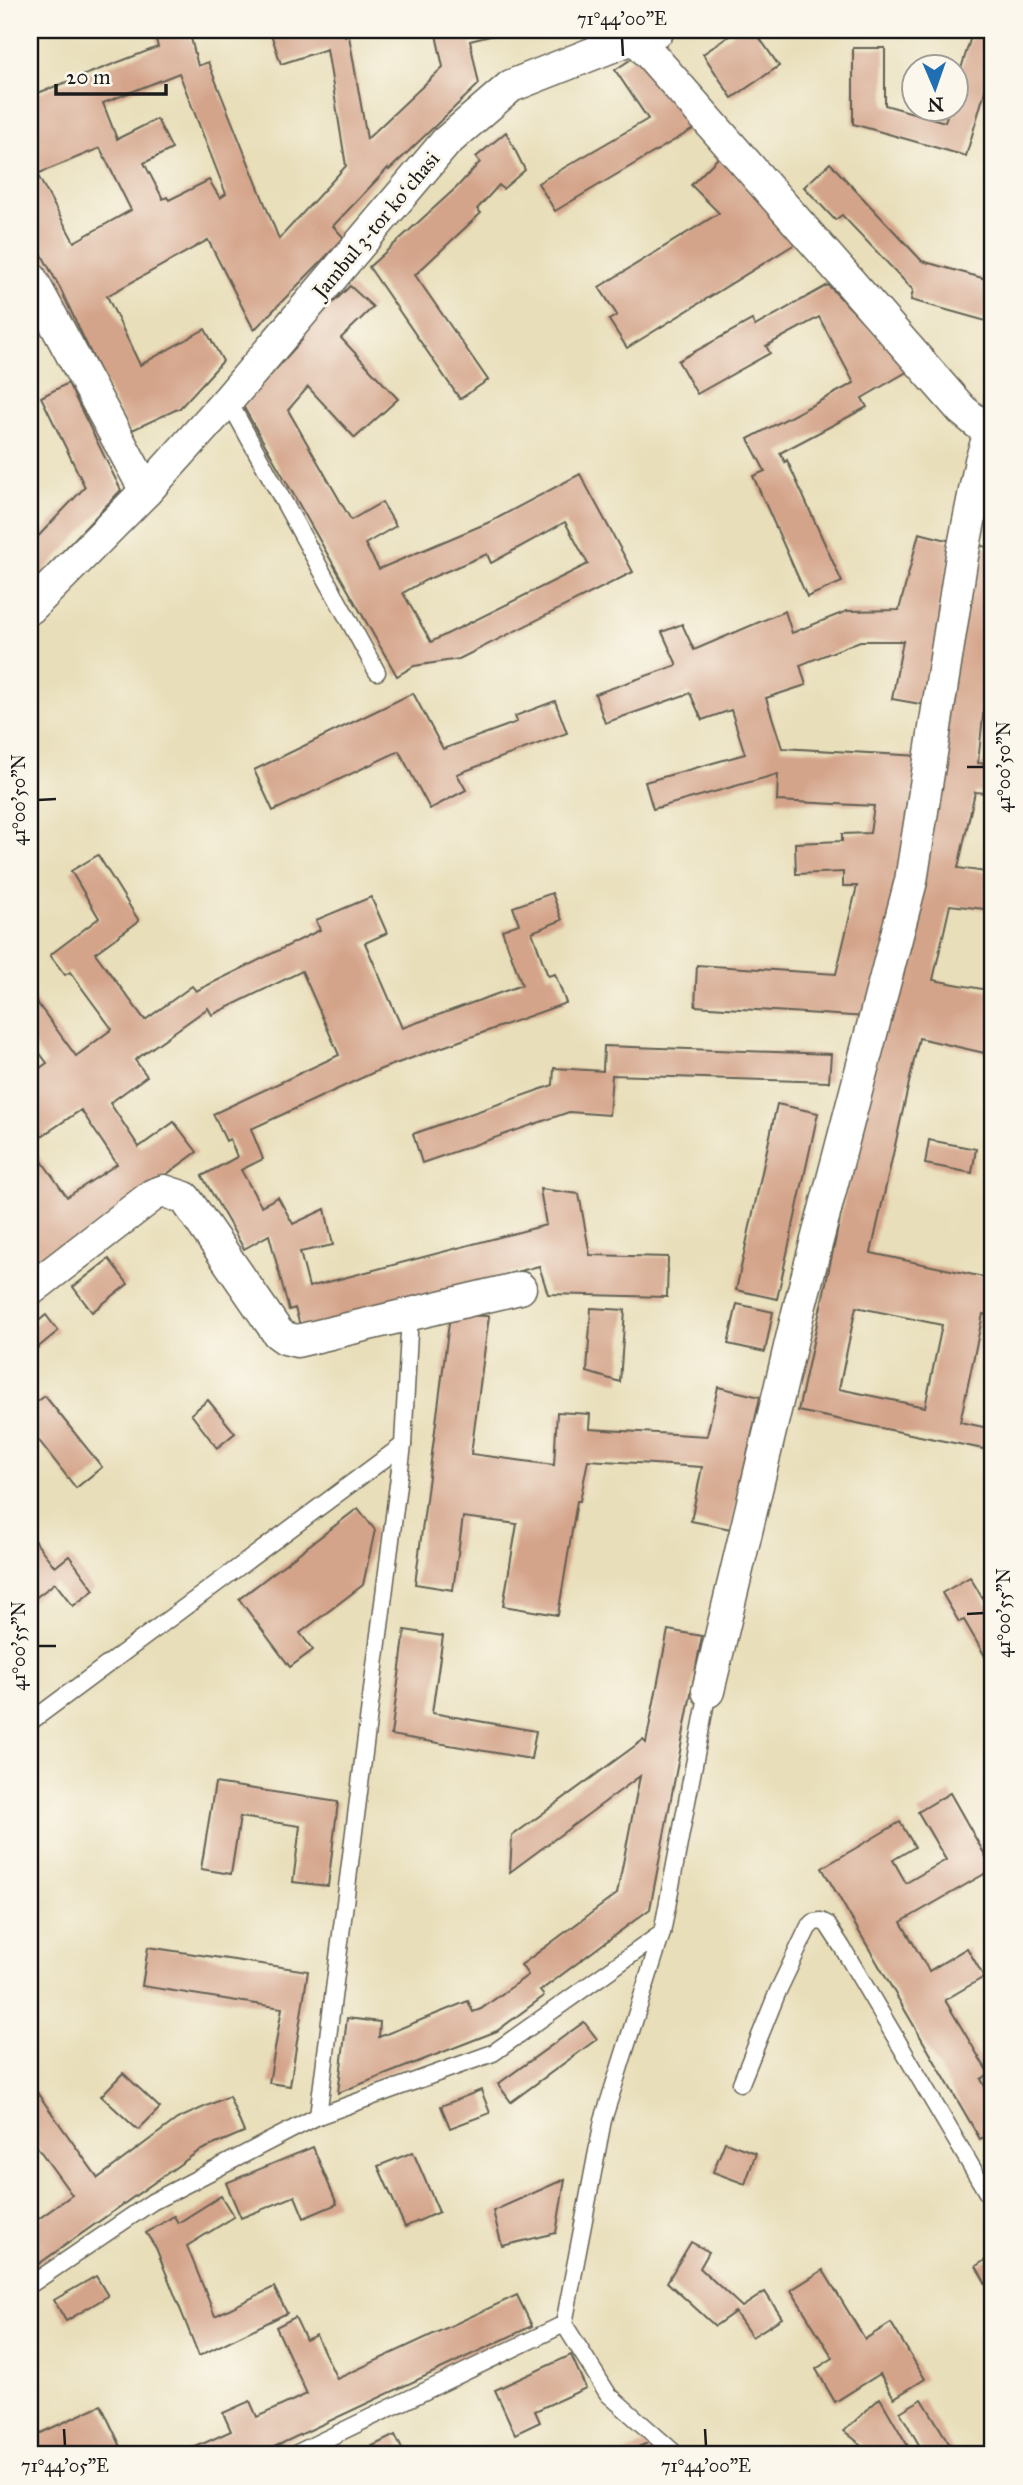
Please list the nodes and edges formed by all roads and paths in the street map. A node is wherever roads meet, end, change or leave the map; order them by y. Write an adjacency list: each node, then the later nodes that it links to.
1 (646, 33): 3 (street, Jambul 3-tor koʻchasi); 4 (street)
2 (30, 277): 5 (street)
3 (228, 400): 5 (street, Jambul 3-tor koʻchasi); 7 (lane)
4 (992, 430): 12 (street)
5 (146, 491): 6 (street, Jambul 3-tor koʻchasi)
6 (30, 608)
7 (377, 672)
8 (520, 1288): 10 (street)
9 (30, 1290): 10 (street)
10 (410, 1314): 11 (lane)
11 (403, 1445): 13 (lane); 16 (lane)
12 (708, 1691): 14 (lane)
13 (30, 1722)
14 (662, 1933): 16 (lane); 19 (lane)
15 (741, 2083): 17 (lane)
16 (318, 2116): 18 (lane)
17 (993, 2203)
18 (30, 2285)
19 (564, 2324): 20 (lane); 21 (lane)
20 (293, 2455)
21 (677, 2455)

